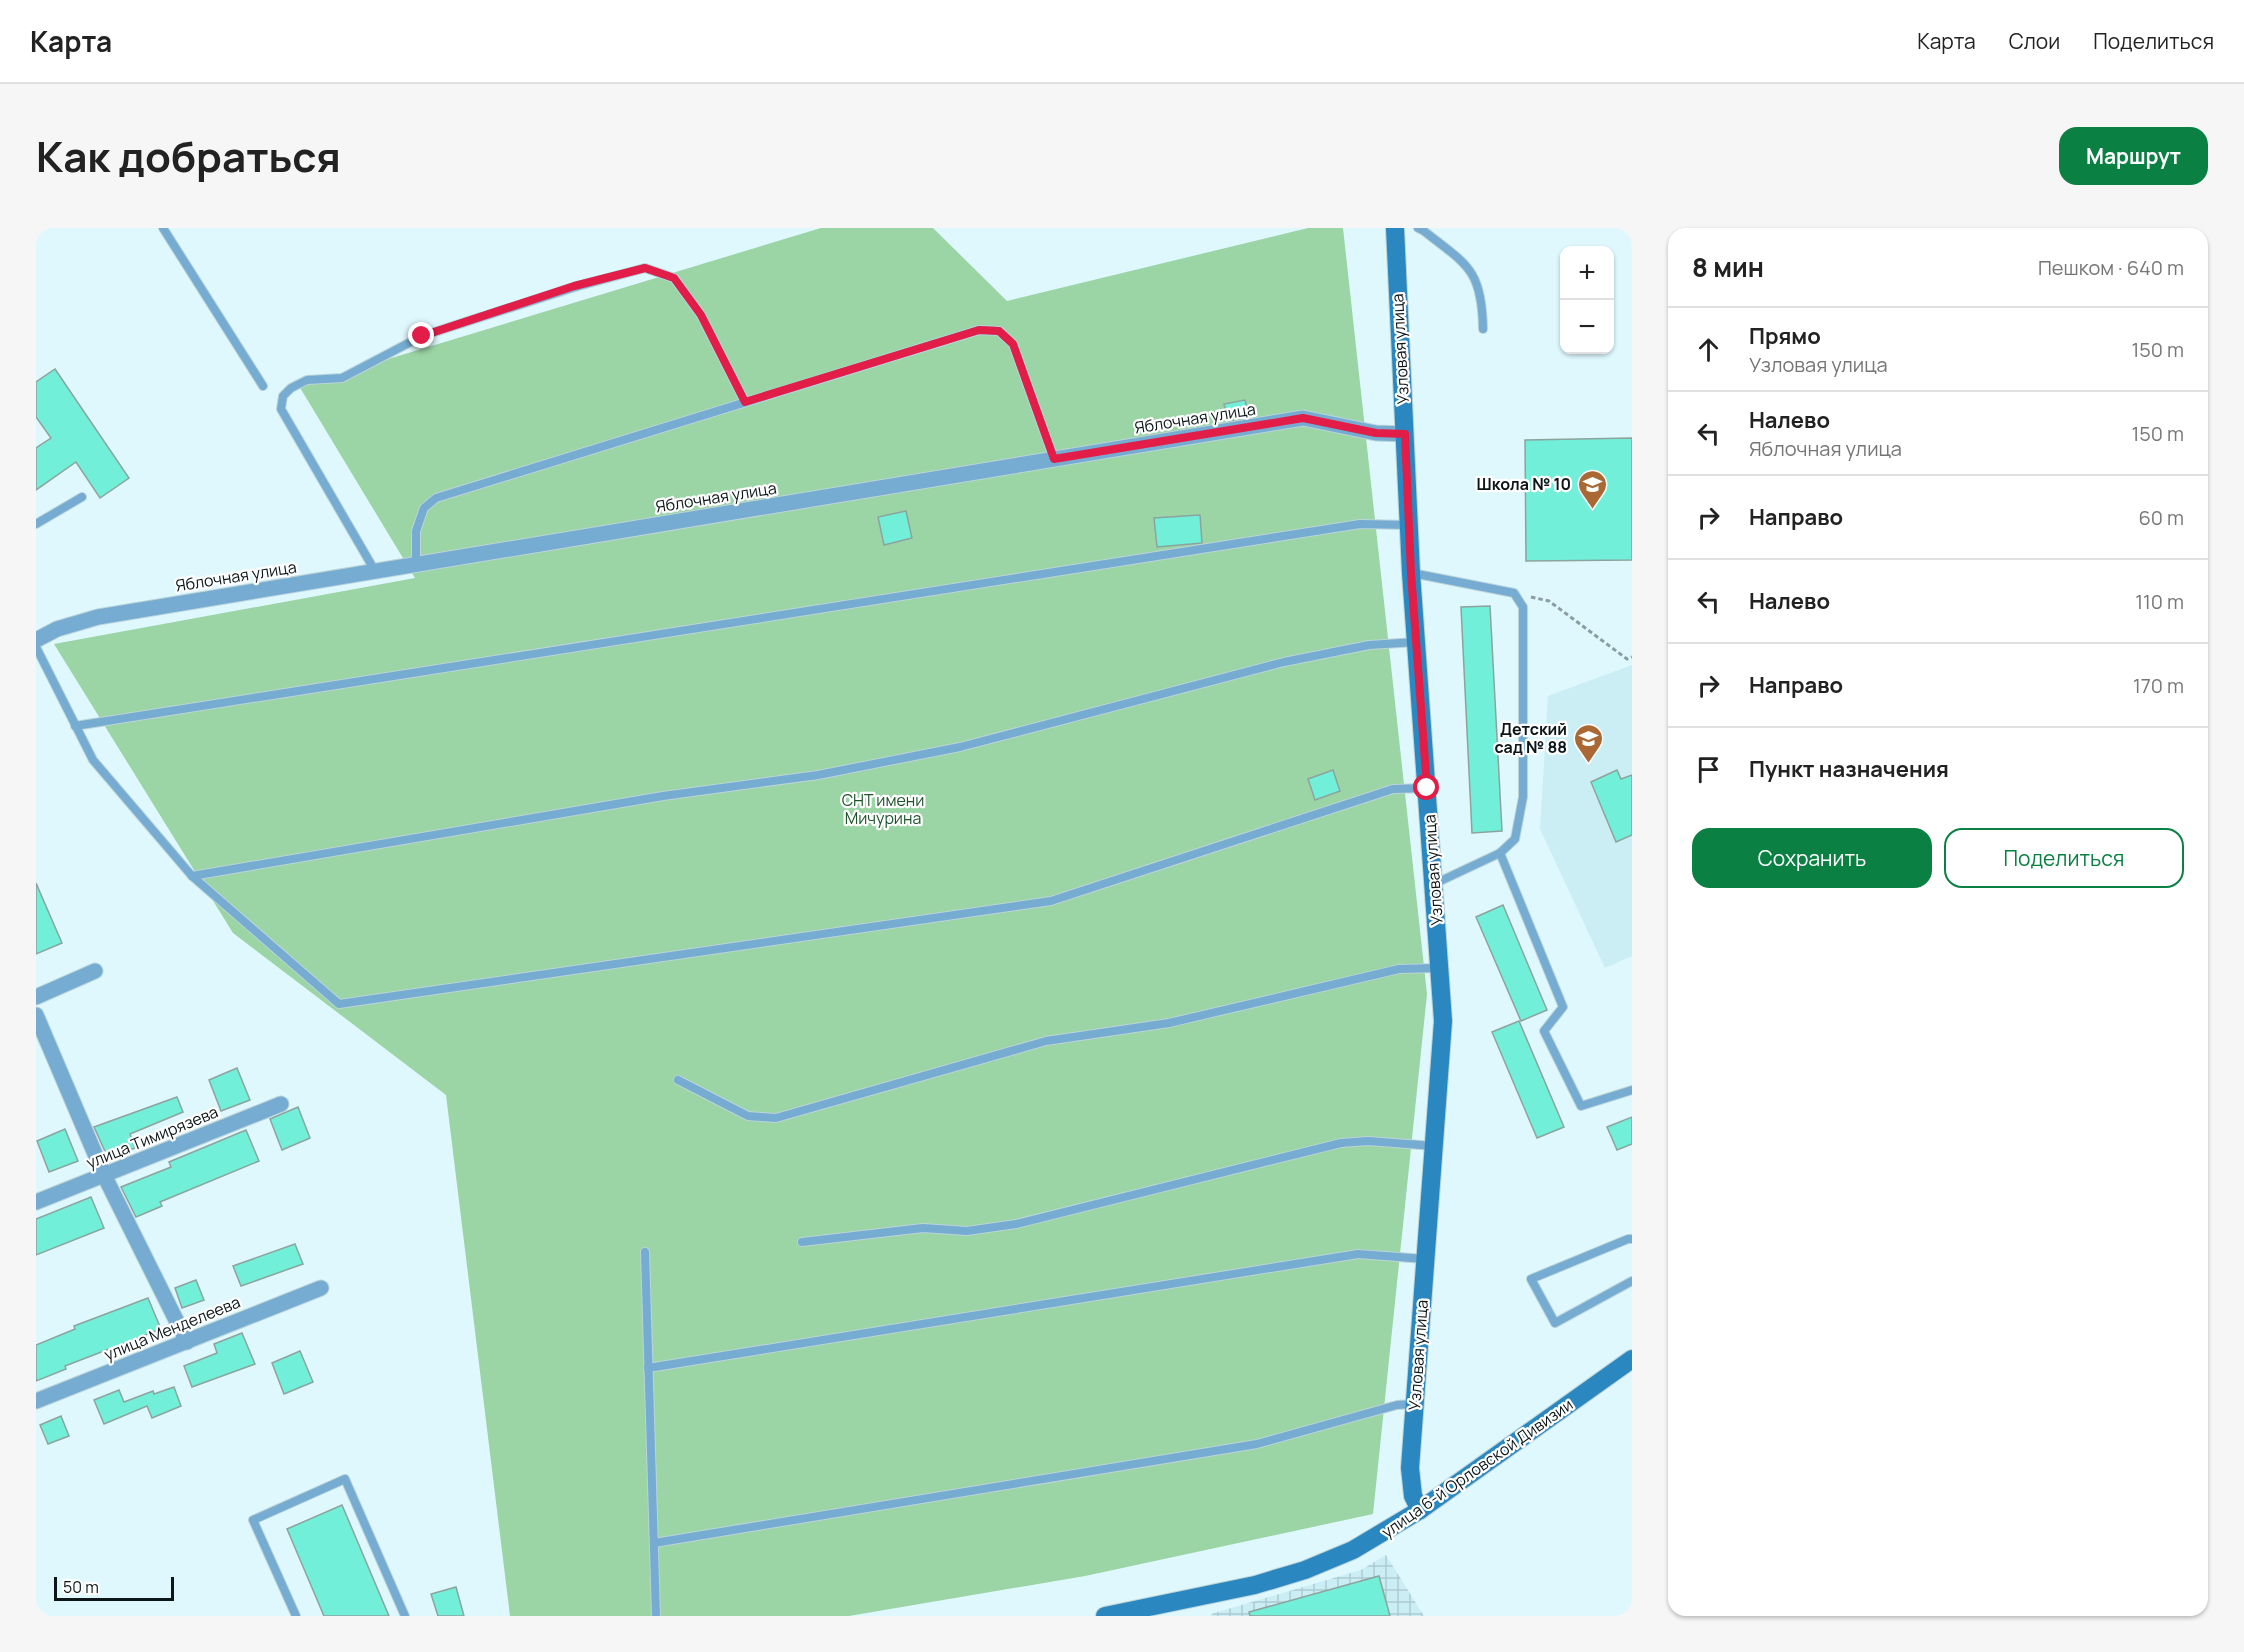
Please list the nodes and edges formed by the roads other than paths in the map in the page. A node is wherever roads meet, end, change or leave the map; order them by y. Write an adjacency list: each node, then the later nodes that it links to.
1 (163, 228): 5 (lane)
2 (1395, 228): 7 (street, Узловая улица)
3 (1418, 228): 4 (lane)
4 (1483, 329)
5 (263, 386)
6 (745, 402): 8 (lane); 12 (lane); 13 (lane)
7 (1405, 434): 8 (street, Яблочная улица); 11 (street, Узловая улица)
8 (1054, 459): 12 (street, Яблочная улица)
9 (82, 497): 10 (lane)
10 (36, 524)
11 (1409, 525): 14 (street, Узловая улица); 18 (lane)
12 (416, 565): 13 (street, Яблочная улица)
13 (375, 571): 15 (street, Яблочная улица)
14 (1411, 573): 16 (street, Узловая улица); 20 (lane)
15 (36, 640)
16 (1416, 642): 19 (street, Узловая улица); 21 (lane)
17 (36, 647): 18 (lane)
18 (75, 726): 21 (lane)
19 (1427, 788): 21 (lane); 22 (street, Узловая улица)
20 (1500, 853): 22 (lane); 28 (lane)
21 (192, 876)
22 (1434, 884): 23 (street, Узловая улица)
23 (1439, 968): 27 (lane); 30 (street, Узловая улица)
24 (95, 971): 25 (street)
25 (36, 997)
26 (36, 1015): 31 (street)
27 (678, 1080)
28 (1632, 1090)
29 (281, 1104): 31 (street, улица Тимирязева)
30 (1434, 1146): 34 (lane); 36 (street, Узловая улица)
31 (104, 1175): 32 (street, улица Тимирязева); 39 (street)
32 (36, 1202)
33 (1632, 1239): 37 (lane)
34 (802, 1242)
35 (645, 1252): 41 (lane)
36 (1425, 1259): 41 (lane); 43 (street, Узловая улица)
37 (1632, 1281)
38 (321, 1288): 39 (street, улица Менделеева)
39 (187, 1341): 42 (street, улица Менделеева)
40 (1632, 1359): 44 (street, улица 6-й Орловской Дивизии)
41 (648, 1368): 45 (lane)
42 (36, 1401)
43 (1415, 1403): 44 (street, Узловая улица); 45 (lane)
44 (1420, 1510): 46 (street, улица 6-й Орловской Дивизии)
45 (654, 1543): 49 (lane)
46 (1159, 1611): 50 (street, улица 6-й Орловской Дивизии)
47 (296, 1616): 48 (lane)
48 (405, 1616)
49 (656, 1616)
50 (1105, 1616)

